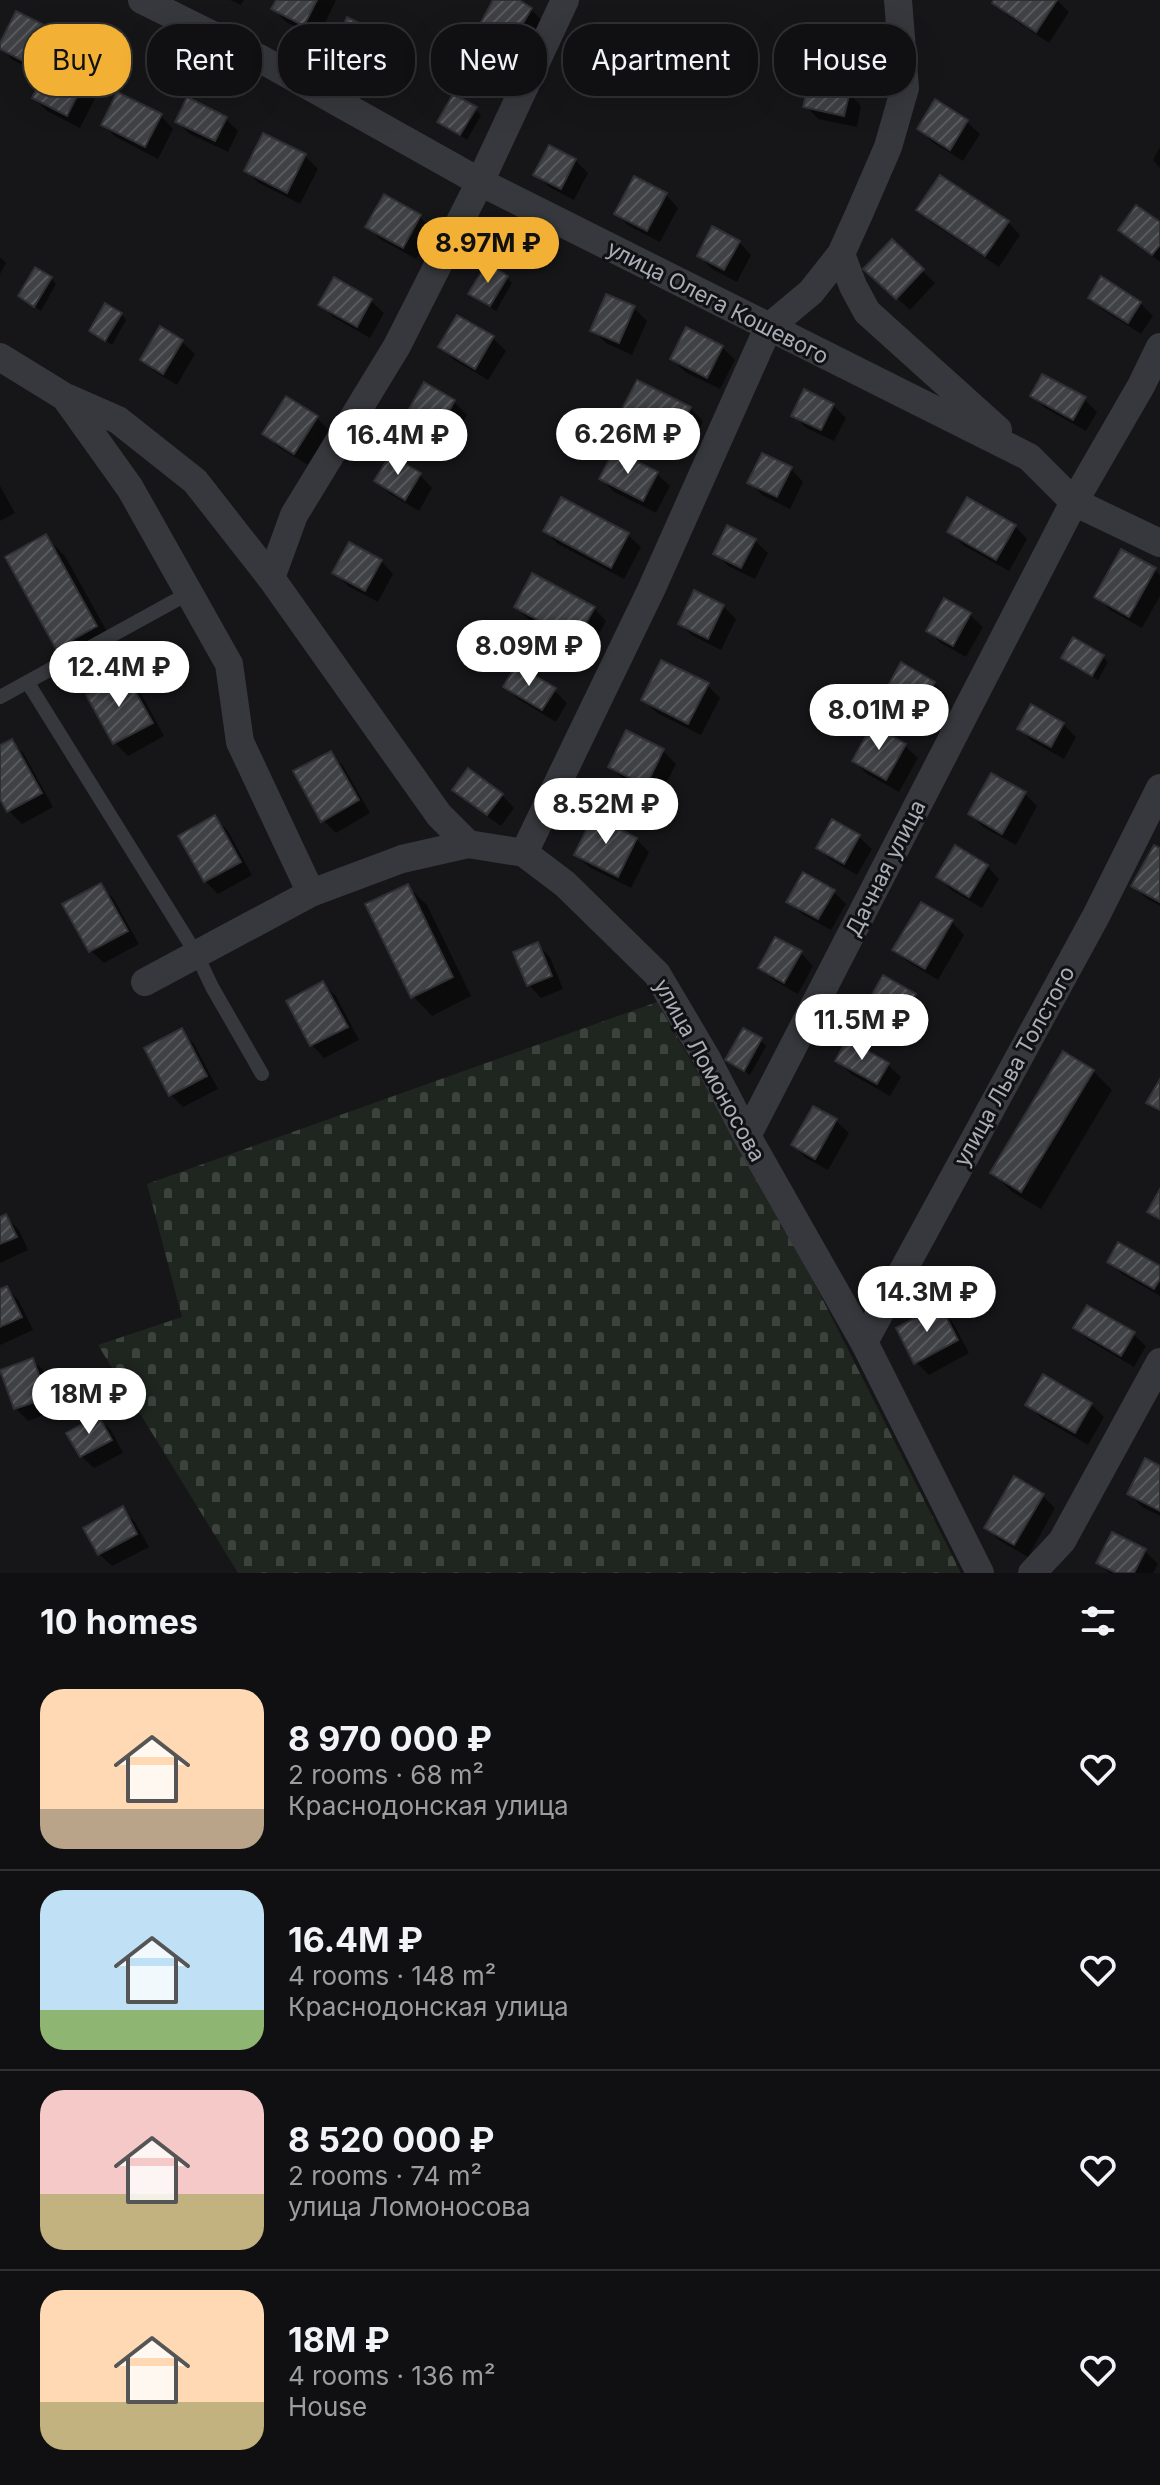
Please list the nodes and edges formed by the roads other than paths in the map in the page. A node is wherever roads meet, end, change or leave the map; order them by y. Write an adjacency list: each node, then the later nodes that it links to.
1 (142, 0): 4 (street, улица Олега Кошевого)
2 (565, 0): 4 (street)
3 (898, 0): 5 (street)
4 (480, 182): 6 (street, улица Олега Кошевого); 13 (street)
5 (841, 254): 6 (street); 10 (street)
6 (768, 328): 10 (street, улица Олега Кошевого); 19 (street)
7 (1160, 347): 11 (street, Дачная улица)
8 (0, 357): 9 (street)
9 (65, 397): 13 (street); 14 (street)
10 (1029, 457): 11 (street, улица Олега Кошевого)
11 (1074, 502): 12 (street, улица Олега Кошевого); 24 (street, Дачная улица)
12 (1160, 543)
13 (271, 578): 18 (street)
14 (189, 593): 15 (lane); 20 (street)
15 (28, 683): 16 (lane); 21 (lane)
16 (0, 697)
17 (1160, 788): 25 (street, улица Льва Толстого)
18 (468, 844): 19 (street, улица Ломоносова); 20 (street, улица Ломоносова)
19 (524, 853): 24 (street, улица Ломоносова)
20 (311, 893): 21 (street, улица Ломоносова)
21 (197, 955): 22 (street, улица Ломоносова); 23 (lane)
22 (145, 982)
23 (262, 1074)
24 (747, 1136): 25 (street, улица Ломоносова)
25 (864, 1342): 27 (street, улица Ломоносова)
26 (1160, 1362): 28 (street)
27 (980, 1573)
28 (1032, 1573)

